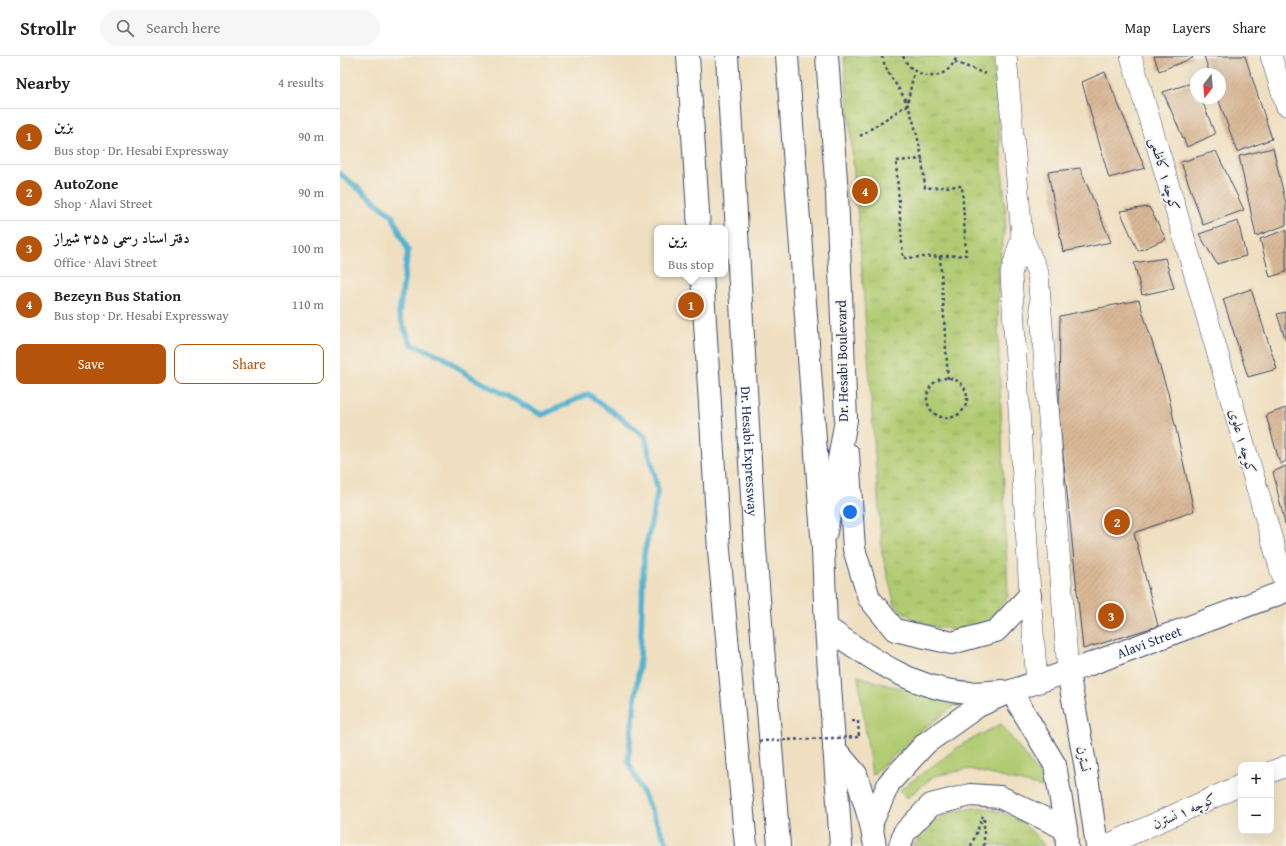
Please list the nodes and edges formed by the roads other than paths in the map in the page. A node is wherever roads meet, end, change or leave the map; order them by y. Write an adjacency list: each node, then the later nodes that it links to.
1 (688, 56): 9 (main road)
2 (727, 56): 30 (main road, Dr. Hesabi Expressway)
3 (787, 56): 14 (main road)
4 (828, 56): 13 (main road, Dr. Hesabi Boulevard)
5 (1131, 56): 12 (street, کوچه ۱ کاظمی)
6 (1271, 56): 8 (street)
7 (1009, 57): 10 (street)
8 (1286, 105)
9 (699, 225)
10 (1022, 236): 16 (street); 18 (street)
11 (702, 277): 29 (main road)
12 (1200, 293): 15 (street, کوچه ۱ علوی)
13 (846, 420): 14 (main road, Dr. Hesabi Boulevard); 16 (main road)
14 (823, 549): 17 (main road)
15 (1286, 589): 18 (main road, Alavi Street)
16 (1030, 595): 19 (street)
17 (826, 627): 20 (main road); 21 (main road)
18 (1068, 672): 19 (main road, Alavi Street); 22 (main road, نسترن)
19 (1037, 682): 20 (main road, Alavi Street)
20 (1011, 691): 23 (main road); 27 (main road)
21 (834, 748): 27 (main road); 31 (main road)
22 (1085, 763): 23 (main road); 34 (main road, نسترن)
23 (1055, 765): 28 (main road)
24 (1286, 766): 25 (street)
25 (1274, 771)
26 (1238, 787): 35 (street, کوچه ۱ نسترن)
27 (872, 824): 32 (main road)
28 (1066, 838): 33 (main road)
29 (746, 846)
30 (780, 846)
31 (841, 846)
32 (875, 846)
33 (900, 846)
34 (1097, 846)
35 (1105, 846)

